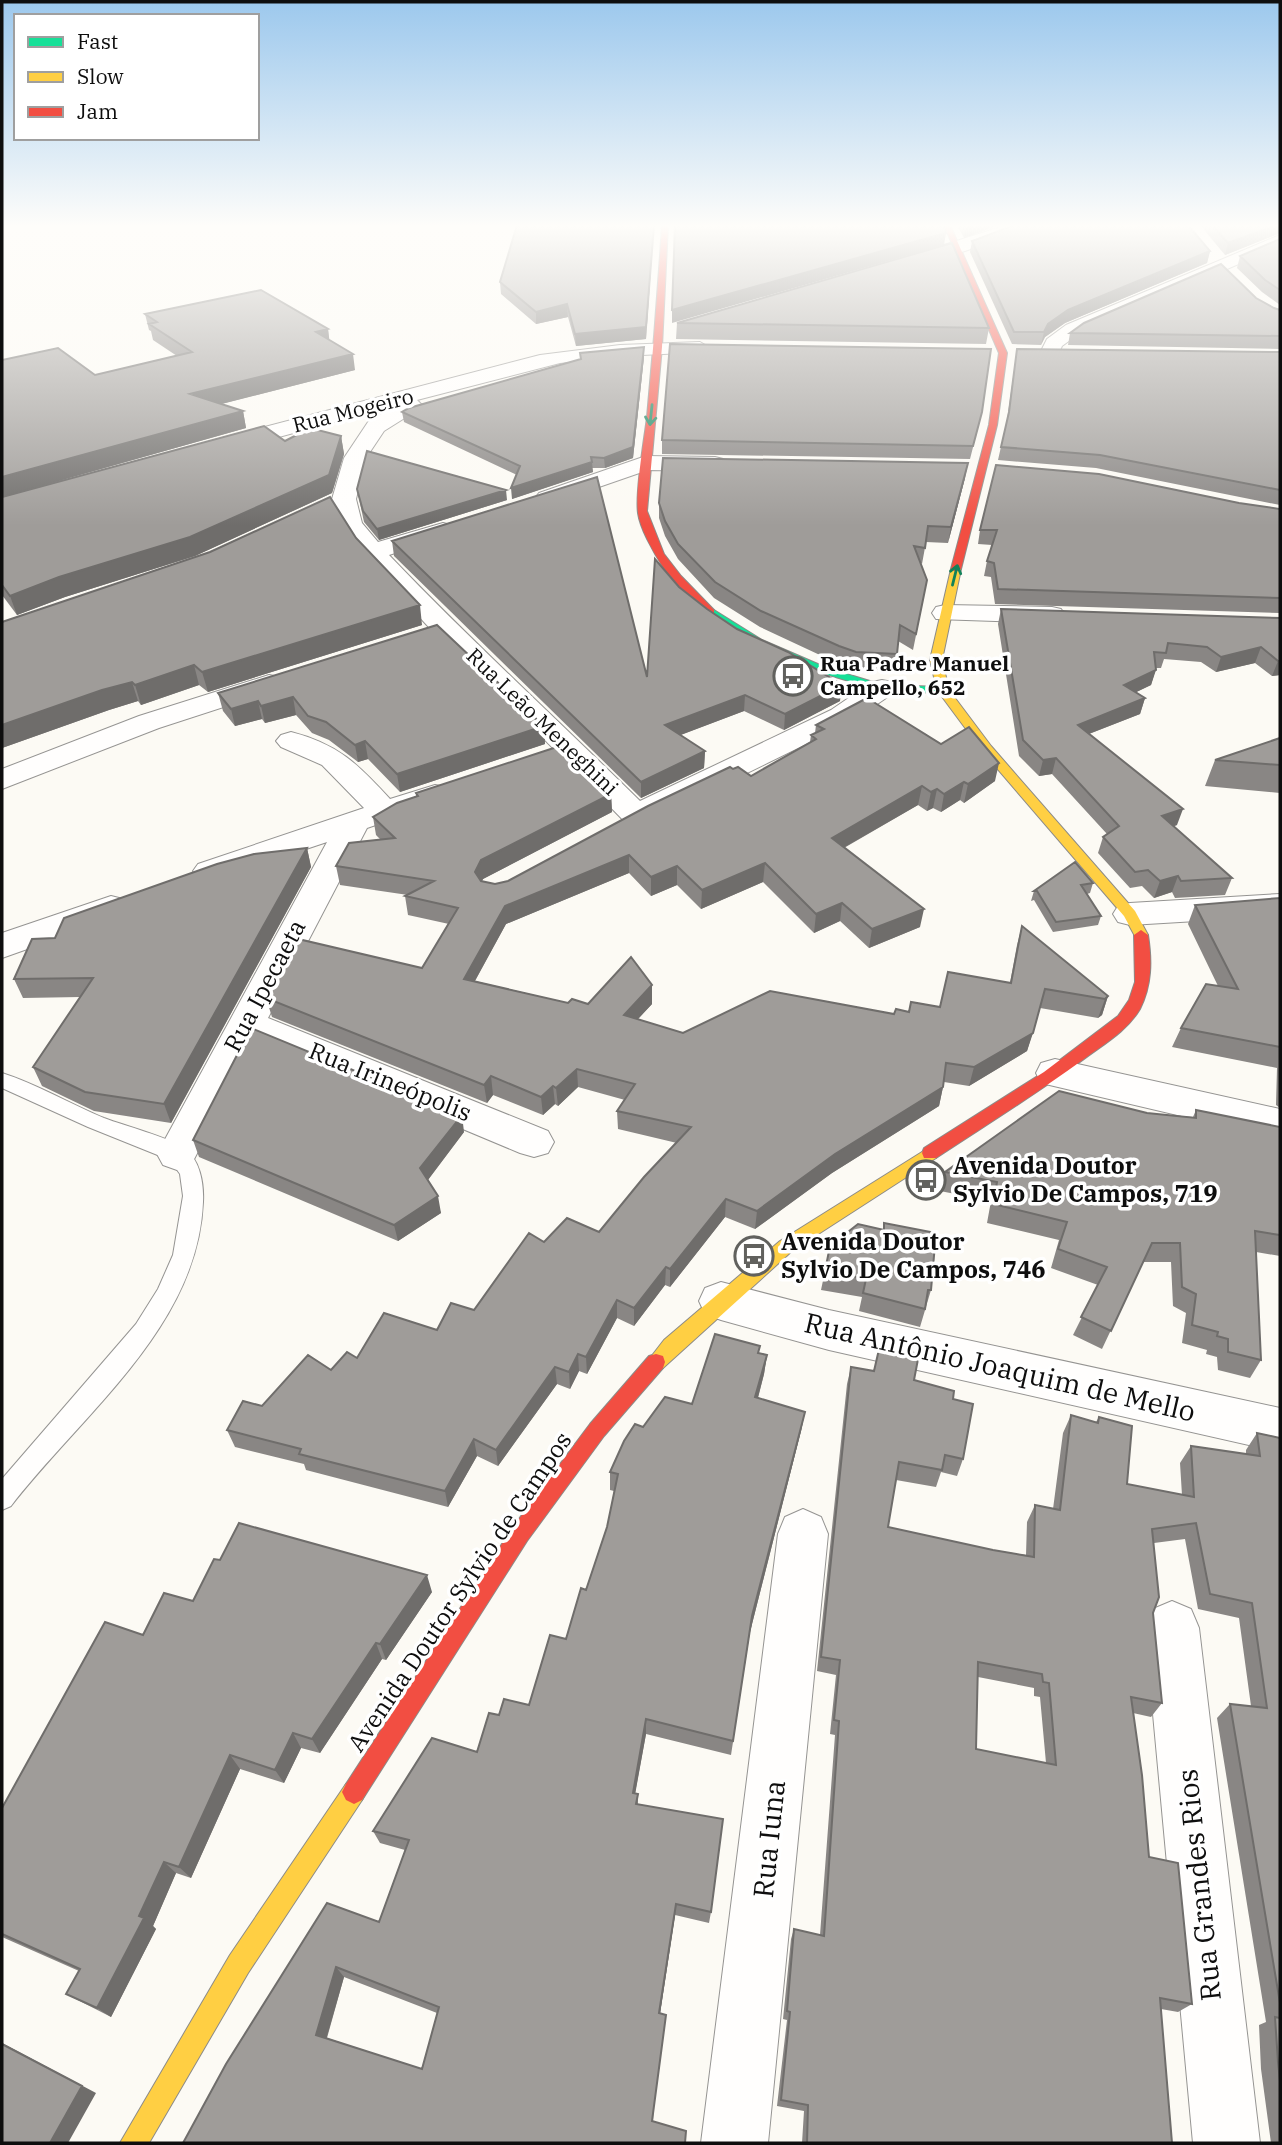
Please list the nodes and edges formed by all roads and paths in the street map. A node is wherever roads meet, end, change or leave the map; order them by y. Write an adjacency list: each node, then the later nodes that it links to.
1 (660, 325): 5 (main road)
2 (996, 325): 8 (main road, Avenida Doutor Sylvio de Campos)
3 (1082, 325): 9 (street)
4 (683, 328): 5 (street)
5 (658, 341): 6 (street, Rua Mogeiro); 10 (street, Rua Mogeiro); 12 (main road, one-way to 12)
6 (724, 348)
7 (977, 352): 8 (street)
8 (1009, 353): 15 (main road, Avenida Doutor Sylvio de Campos)
9 (1051, 353)
10 (453, 385): 11 (street, Rua Mogeiro); 18 (street, Rua Leão Meneghini)
11 (203, 451)
12 (646, 463): 13 (street); 16 (street); 22 (main road)
13 (740, 464)
14 (953, 469): 15 (street)
15 (992, 470): 19 (main road, Avenida Doutor Sylvio de Campos, one-way to 15)
16 (527, 504)
17 (466, 523): 18 (street)
18 (373, 552): 25 (street, Rua Leão Meneghini)
19 (945, 613): 20 (street); 23 (main road, Avenida Doutor Sylvio de Campos)
20 (1080, 616)
21 (289, 676): 27 (street)
22 (882, 688): 23 (main road); 30 (street, Rua Leão Meneghini)
23 (943, 690): 35 (main road, Avenida Doutor Sylvio de Campos)
24 (291, 741): 29 (street)
25 (569, 749): 26 (street); 30 (street, Rua Leão Meneghini)
26 (534, 761)
27 (2, 779)
28 (462, 785): 29 (street)
29 (369, 815): 32 (street); 37 (street, Rua Ipecaeta)
30 (636, 815): 31 (street)
31 (603, 832)
32 (185, 880)
33 (145, 894): 36 (street)
34 (1280, 905): 35 (street)
35 (1130, 914): 38 (main road, Avenida Doutor Sylvio de Campos)
36 (2, 946)
37 (245, 1023): 41 (street, Rua Irineópolis); 42 (street, Rua Ipecaeta)
38 (1055, 1073): 40 (street); 43 (main road, Avenida Doutor Sylvio de Campos)
39 (2, 1080): 42 (lane)
40 (1280, 1124)
41 (534, 1142)
42 (177, 1154): 45 (lane)
43 (721, 1301): 44 (street, Rua Antônio Joaquim de Mello); 48 (main road, Avenida Doutor Sylvio de Campos)
44 (1280, 1430)
45 (2, 1498)
46 (803, 1534): 49 (street, Rua Iuna)
47 (1172, 1628): 50 (street, Rua Grandes Rios)
48 (134, 2143)
49 (734, 2143)
50 (1227, 2143)

